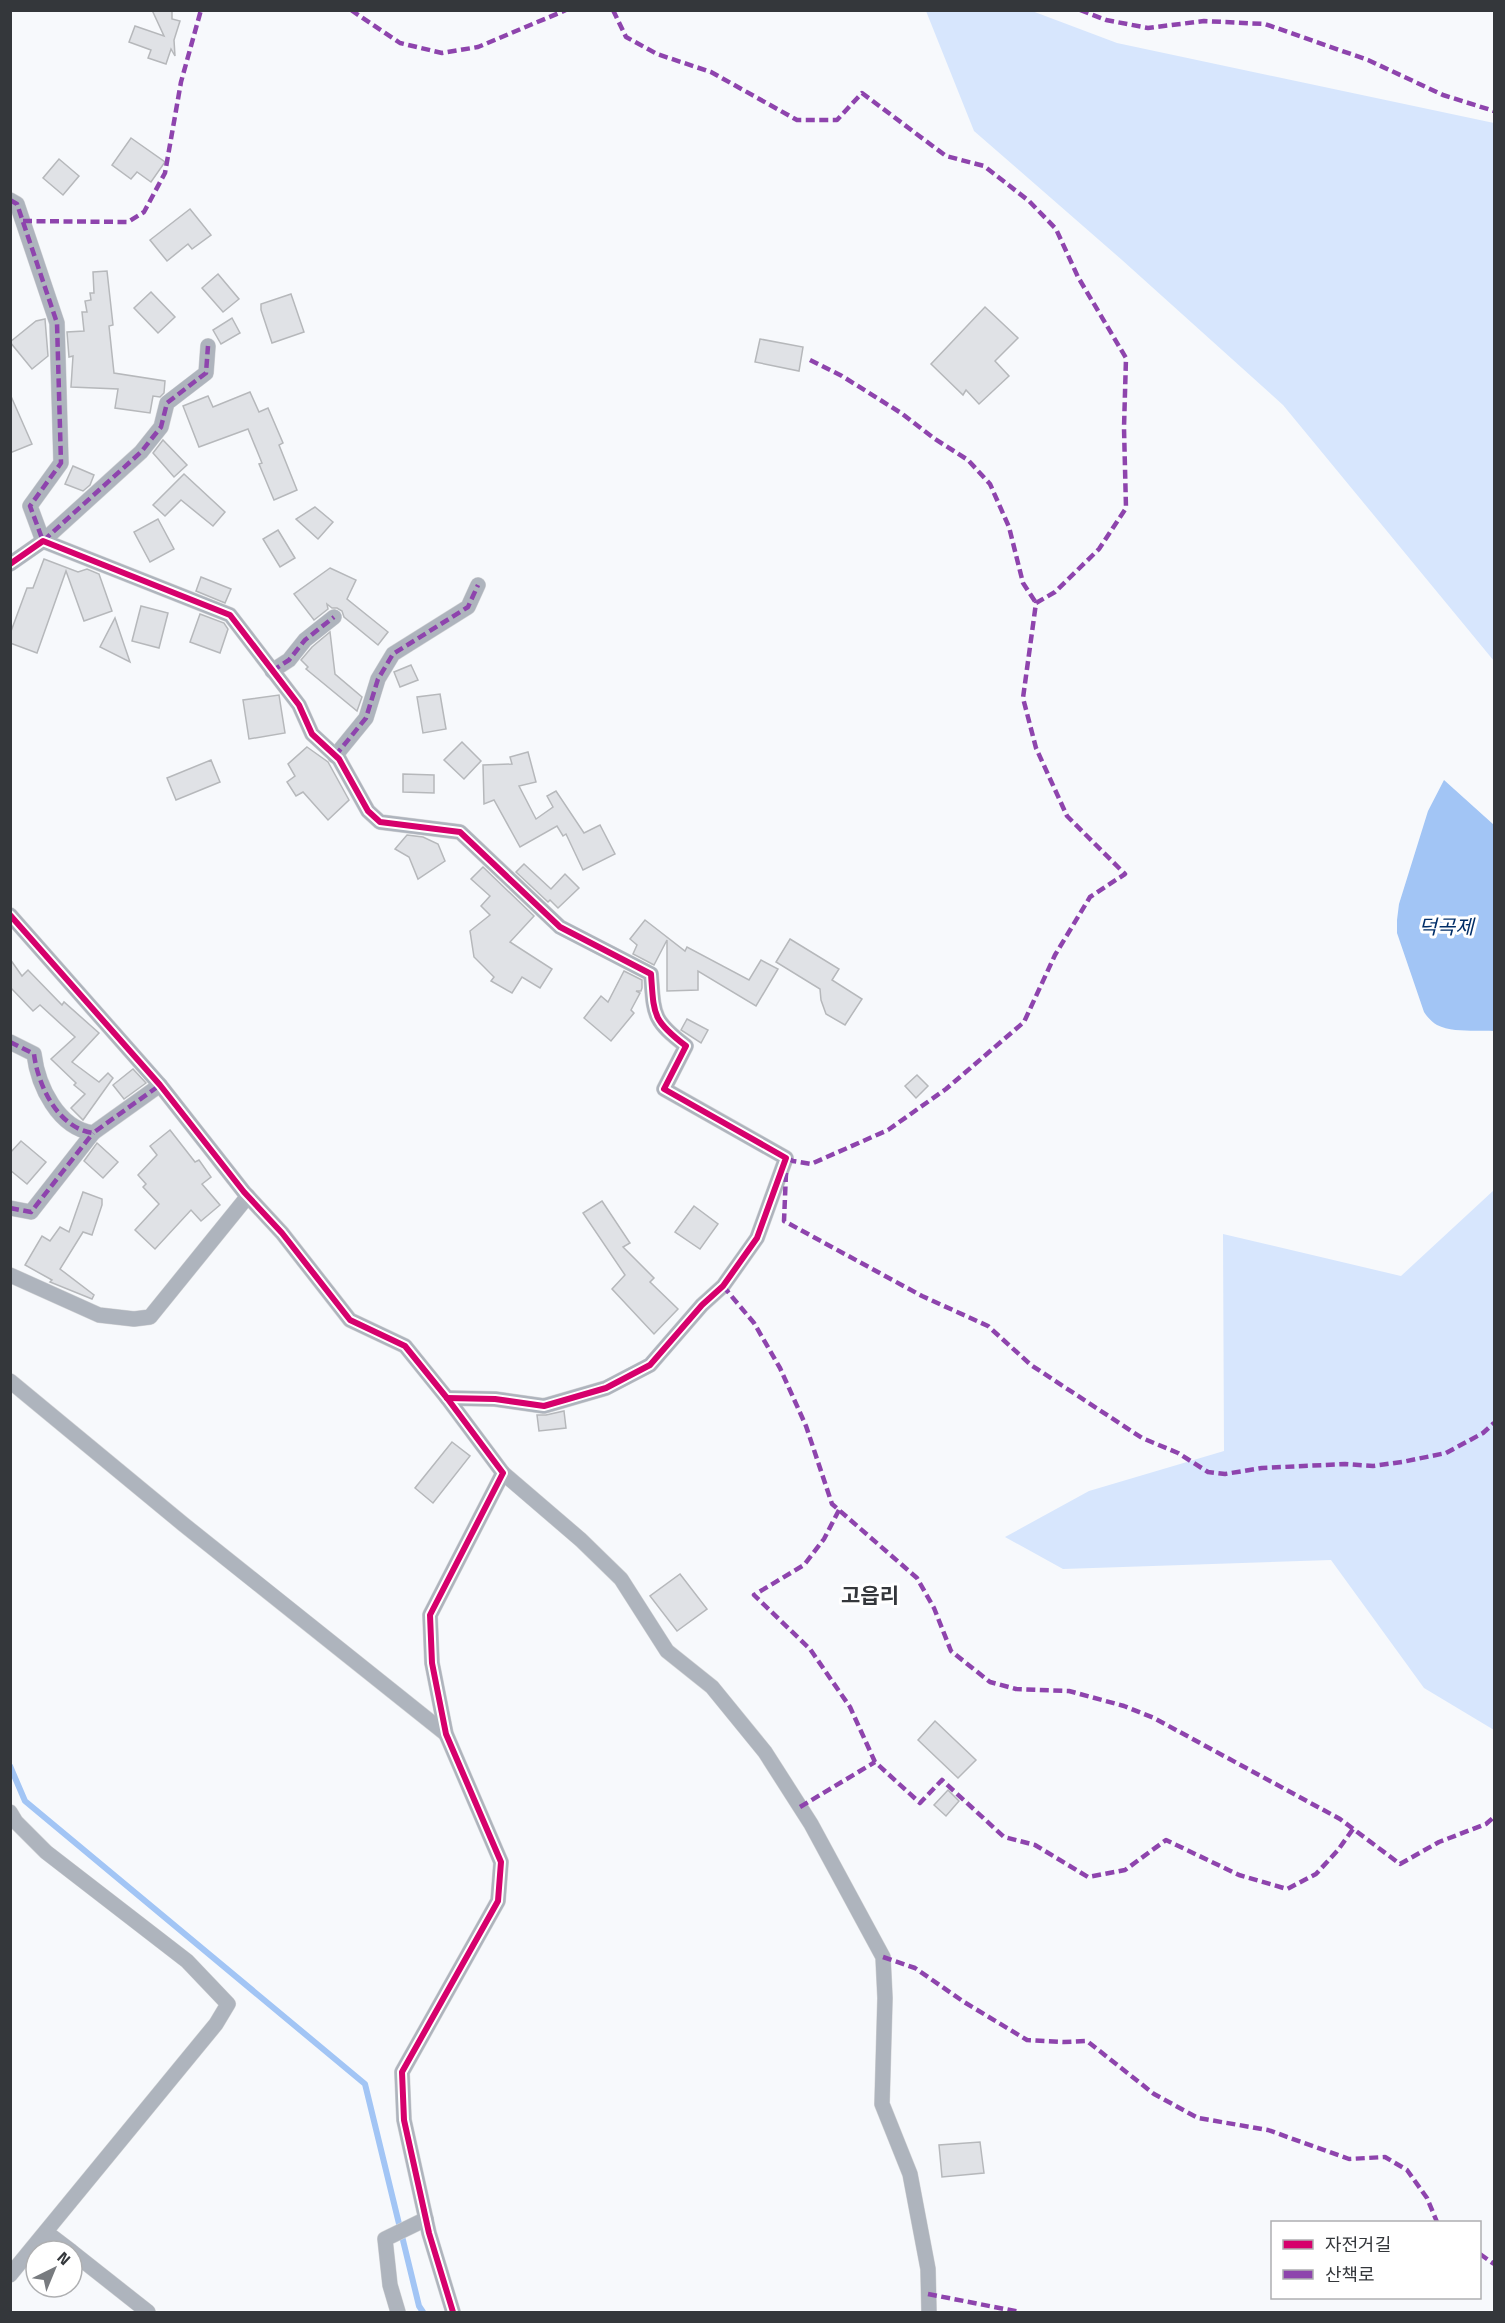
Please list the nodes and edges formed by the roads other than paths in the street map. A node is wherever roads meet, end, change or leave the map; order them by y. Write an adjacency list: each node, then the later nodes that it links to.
1 (10, 200): 3 (street)
2 (208, 346): 3 (street)
3 (43, 541): 4 (street); 7 (street)
4 (10, 564)
5 (478, 585): 8 (street)
6 (334, 617): 7 (street)
7 (272, 671): 8 (street)
8 (335, 756): 17 (street)
9 (10, 915): 11 (street)
10 (10, 1042): 12 (street)
11 (160, 1085): 12 (street); 13 (street)
12 (93, 1133): 14 (street)
13 (248, 1196): 15 (street); 17 (street)
14 (10, 1208)
15 (10, 1275)
16 (10, 1381): 19 (street)
17 (447, 1398): 18 (street)
18 (503, 1473): 19 (street); 29 (street)
19 (446, 1734): 21 (street)
20 (10, 1812): 22 (street)
21 (426, 2219): 27 (street); 28 (street)
22 (46, 2232): 23 (street); 25 (street)
23 (55, 2239)
24 (84, 2262): 26 (street)
25 (10, 2275)
26 (148, 2313)
27 (398, 2313)
28 (453, 2313)
29 (929, 2313)

